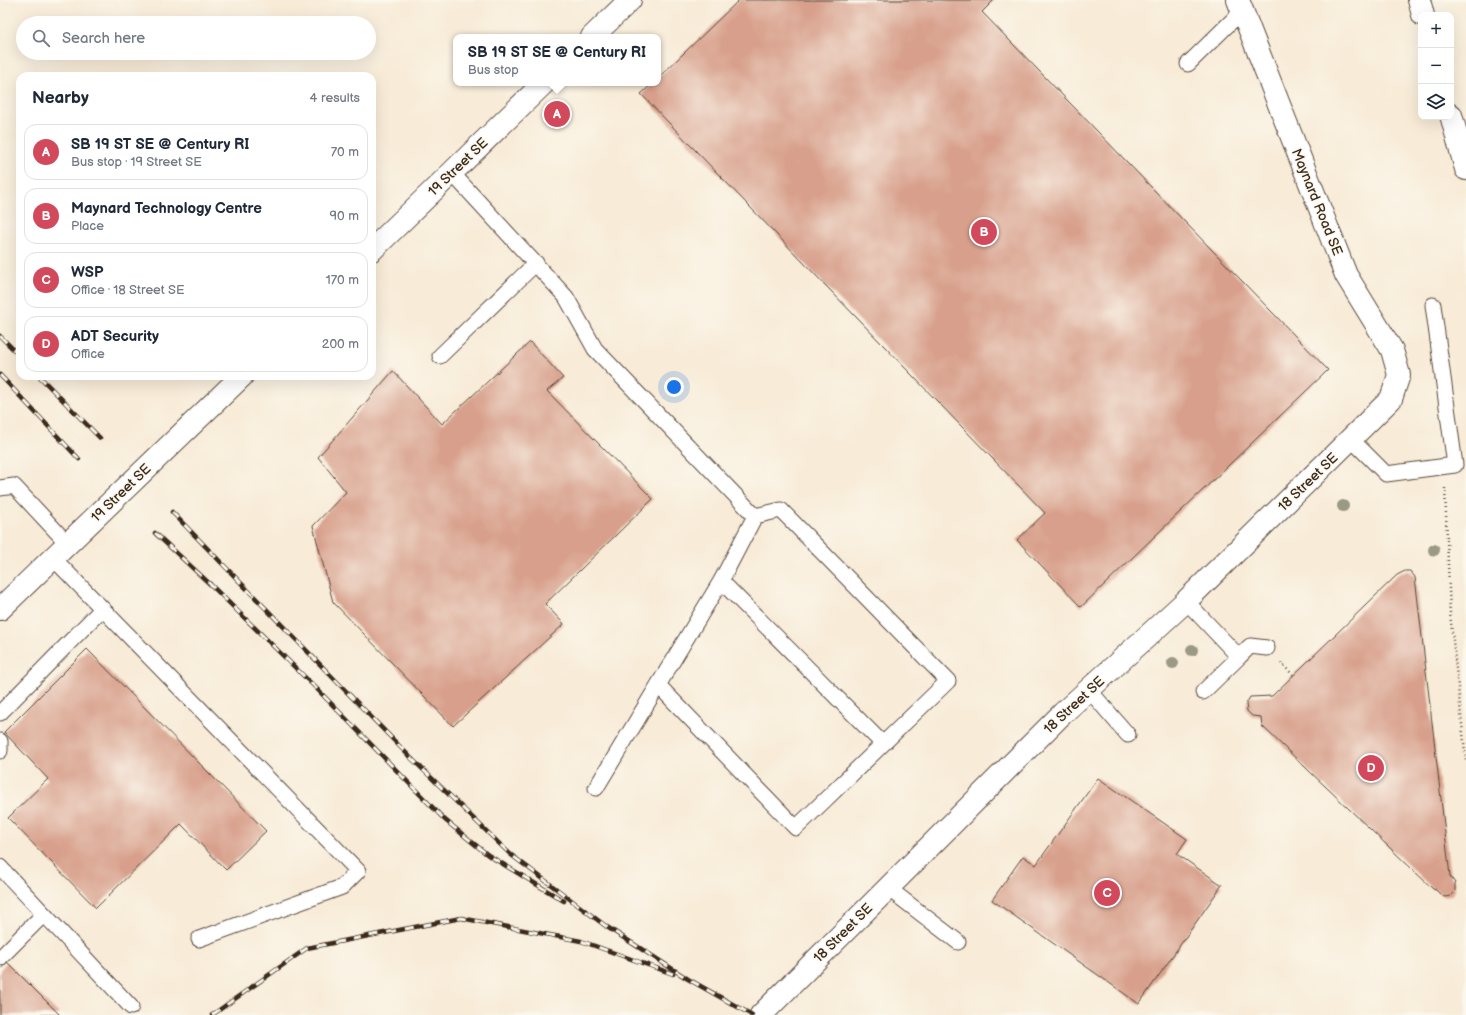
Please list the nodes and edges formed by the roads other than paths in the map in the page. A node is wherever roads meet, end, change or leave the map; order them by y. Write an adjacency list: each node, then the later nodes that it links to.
1 (630, 0): 5 (street)
2 (1419, 0): 4 (street)
3 (1240, 6): 6 (lane); 16 (street, Maynard Road SE)
4 (1422, 12)
5 (595, 34)
6 (1188, 64)
7 (541, 86): 10 (street, 19 Street SE)
8 (1452, 120): 9 (street)
9 (1466, 169)
10 (452, 173): 11 (street, 19 Street SE); 12 (lane)
11 (376, 246)
12 (536, 263): 14 (lane); 19 (lane)
13 (1433, 305): 17 (lane)
14 (440, 356)
15 (238, 380): 20 (street, 19 Street SE)
16 (1391, 399): 17 (street, 18 Street SE)
17 (1352, 440): 22 (street, 18 Street SE)
18 (0, 488): 20 (lane)
19 (754, 516): 21 (lane); 33 (lane)
20 (61, 551): 23 (street, 19 Street SE); 24 (lane)
21 (721, 581): 27 (lane); 33 (lane)
22 (1186, 601): 26 (lane); 28 (street, 18 Street SE)
23 (0, 609)
24 (102, 609): 30 (lane); 39 (lane)
25 (1267, 648): 26 (lane)
26 (1239, 657): 29 (lane)
27 (658, 685): 33 (lane); 35 (lane)
28 (1090, 691): 31 (lane); 37 (street, 18 Street SE)
29 (1203, 692)
30 (0, 713)
31 (1128, 735)
32 (0, 741): 34 (lane)
33 (883, 744)
34 (0, 751)
35 (596, 788)
36 (0, 867): 38 (lane)
37 (888, 888): 40 (lane); 43 (street, 18 Street SE)
38 (44, 914): 41 (lane); 42 (lane)
39 (199, 939)
40 (958, 942)
41 (0, 958)
42 (131, 1007)
43 (761, 1015)

